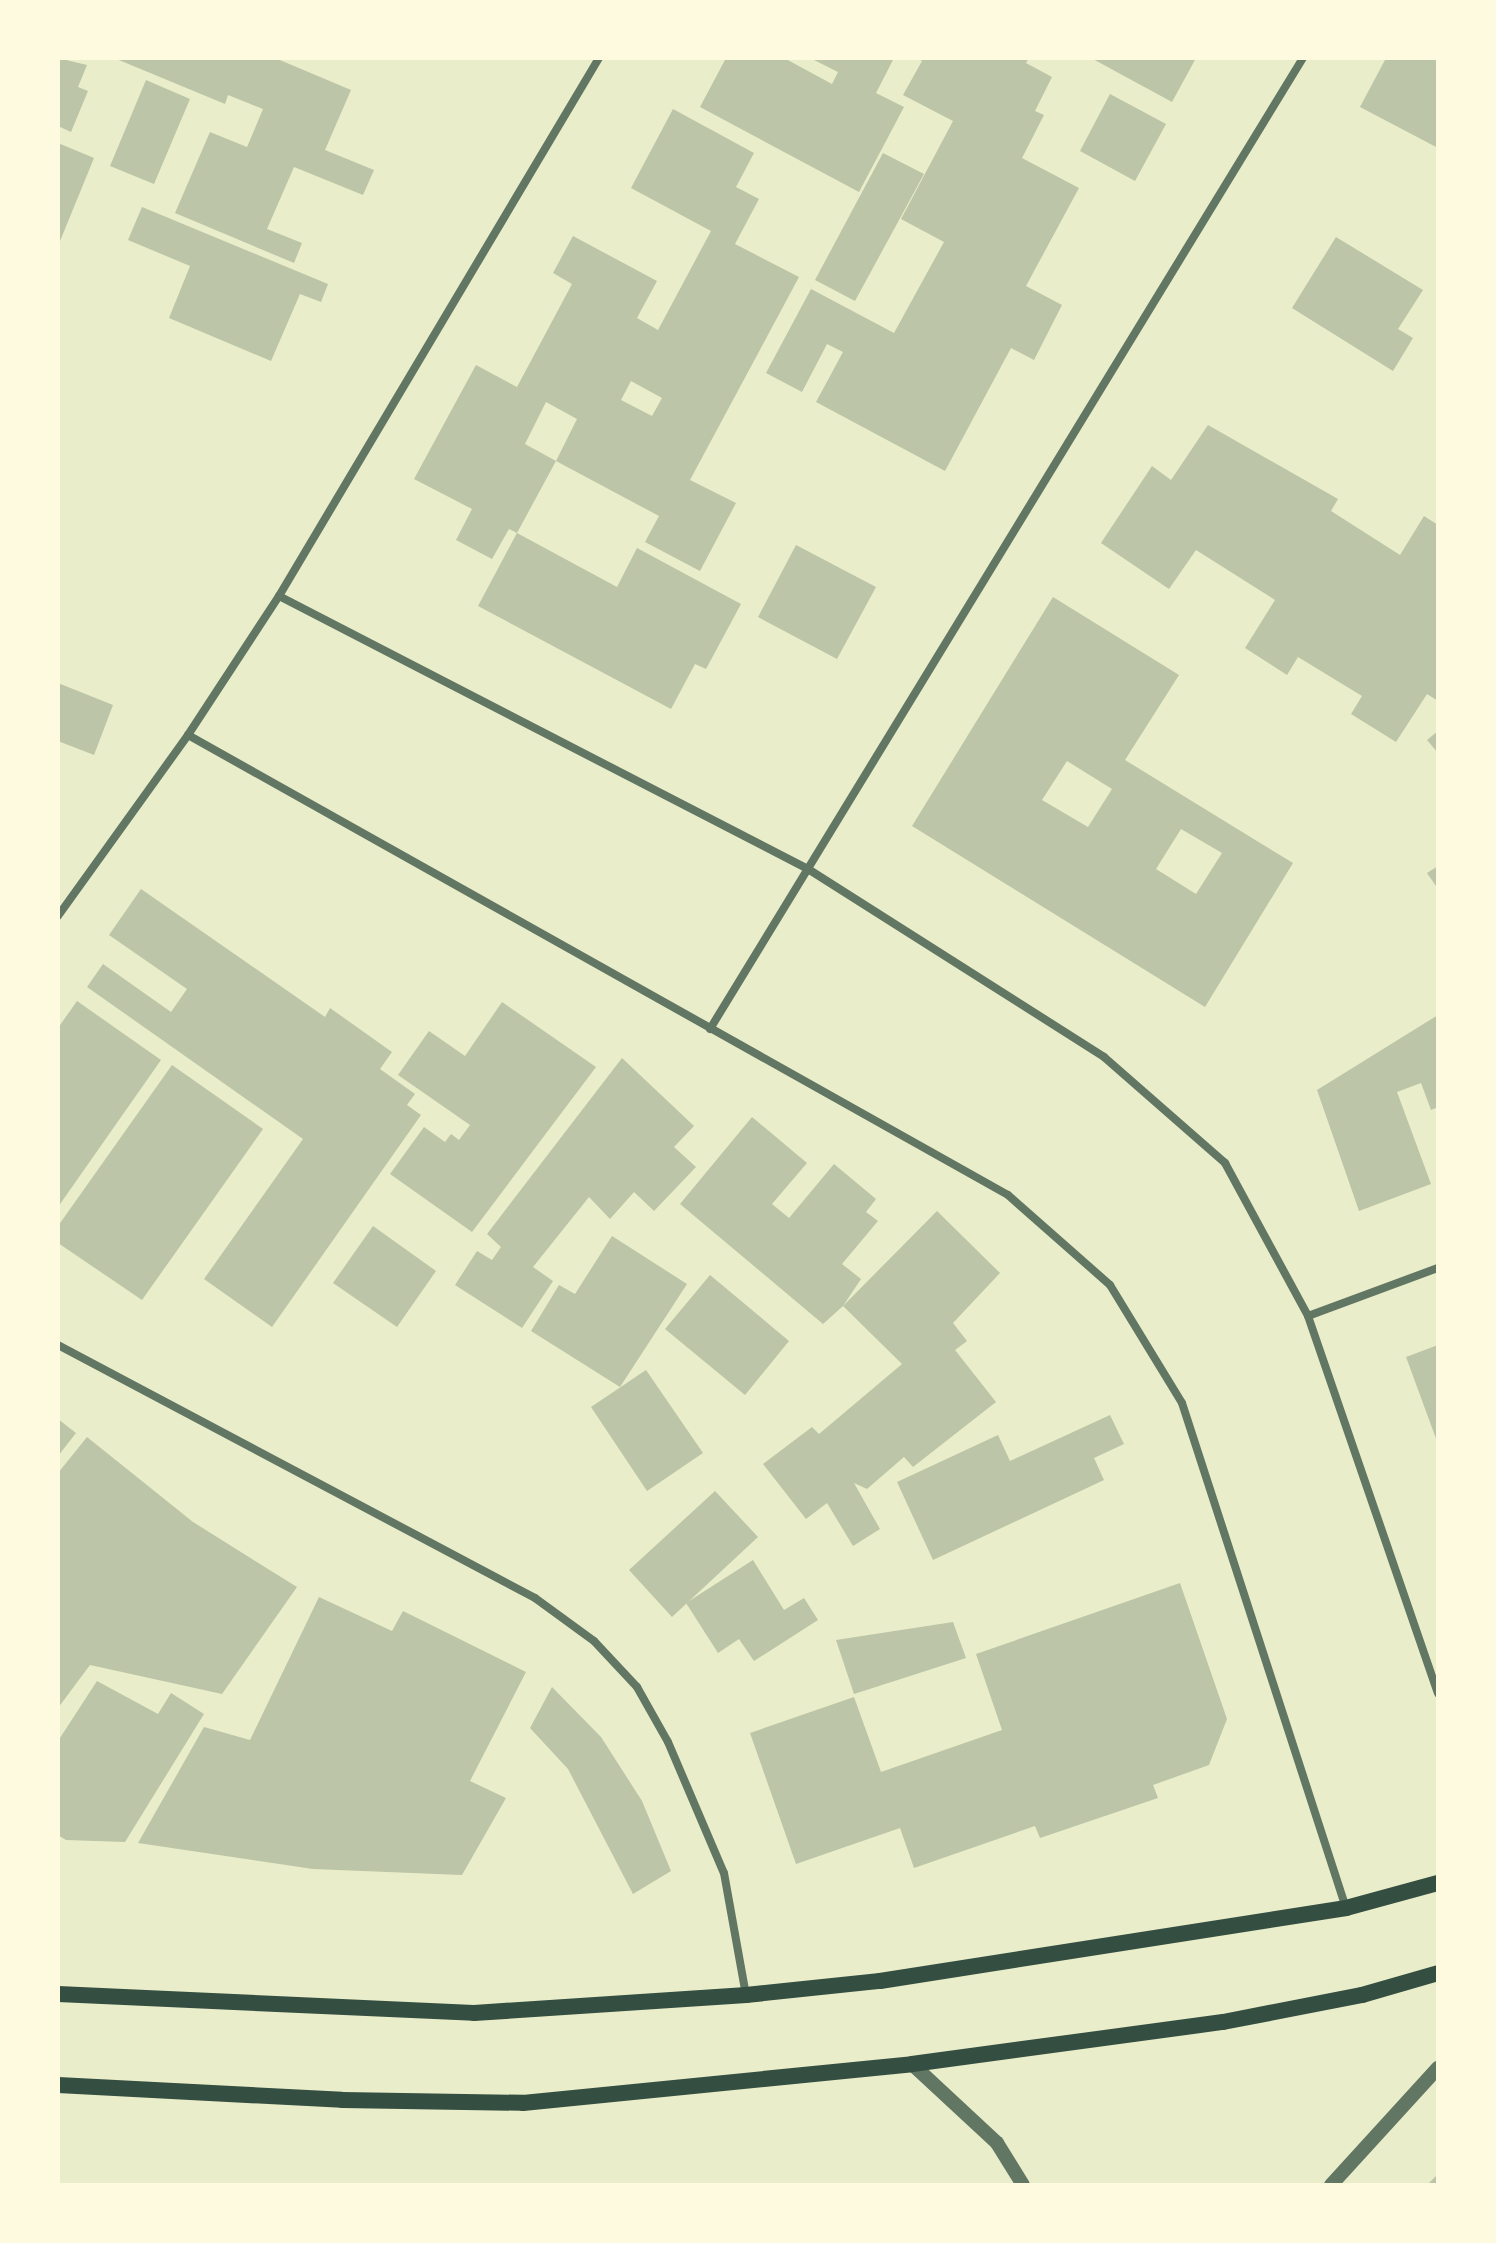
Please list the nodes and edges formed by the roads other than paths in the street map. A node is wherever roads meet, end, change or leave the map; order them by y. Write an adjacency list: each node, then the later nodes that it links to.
1 (599, 58): 3 (street)
2 (1303, 58): 5 (street)
3 (279, 596): 4 (street); 5 (street)
4 (188, 735): 6 (street); 7 (street)
5 (808, 869): 7 (street); 9 (street)
6 (58, 916)
7 (710, 1029): 13 (street)
8 (1438, 1268): 9 (street)
9 (1308, 1316): 11 (street)
10 (58, 1345): 16 (street)
11 (1438, 1693)
12 (1438, 1883): 13 (main road)
13 (1346, 1908): 16 (main road)
14 (1438, 1973): 17 (main road)
15 (58, 1994): 16 (main road)
16 (746, 1995)
17 (912, 2064): 19 (main road); 20 (street)
18 (1438, 2068): 21 (street)
19 (58, 2085)
20 (1023, 2185)
21 (1331, 2185)

